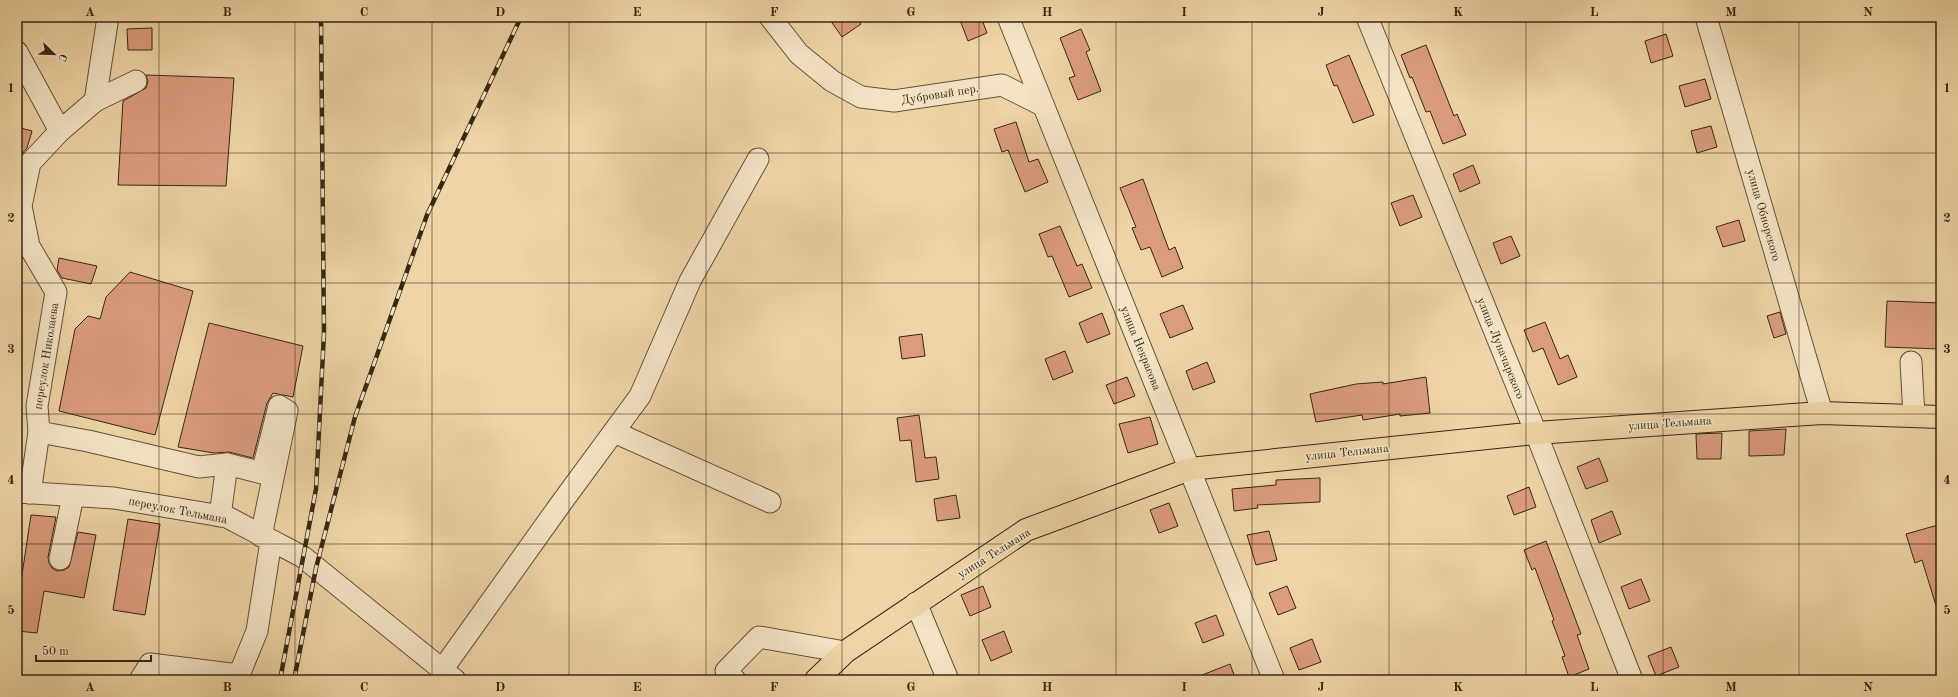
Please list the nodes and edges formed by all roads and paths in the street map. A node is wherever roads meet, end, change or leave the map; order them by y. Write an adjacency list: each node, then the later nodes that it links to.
1 (108, 17): 8 (street)
2 (770, 17): 9 (street, Дубровый пер.)
3 (1008, 17): 9 (street, улица Некрасова)
4 (1367, 17): 19 (street, улица Луначарского)
5 (1706, 17): 14 (street, улица Обнорского)
6 (17, 52): 10 (street)
7 (136, 81): 8 (street, переулок Николаева)
8 (96, 101): 10 (street, переулок Николаева)
9 (1042, 104): 21 (street, улица Некрасова)
10 (60, 131): 12 (street, переулок Николаева)
11 (758, 159): 18 (street)
12 (19, 202): 17 (street, переулок Николаева)
13 (1911, 362): 15 (street)
14 (1822, 413): 15 (main road, улица Тельмана); 19 (main road, улица Тельмана)
15 (1914, 416): 16 (main road, улица Тельмана)
16 (1940, 421)
17 (39, 432): 20 (street); 22 (street, переулок Николаева)
18 (614, 432): 24 (street); 30 (street)
19 (1536, 433): 21 (main road, улица Тельмана); 36 (street, улица Луначарского)
20 (227, 464): 25 (street); 26 (street)
21 (1190, 469): 28 (main road, улица Тельмана); 35 (street, улица Некрасова)
22 (21, 495): 23 (street, переулок Тельмана)
23 (73, 496): 25 (street, переулок Тельмана); 27 (street)
24 (770, 502)
25 (220, 516): 26 (street, переулок Тельмана)
26 (266, 538): 30 (street, переулок Тельмана); 31 (street)
27 (60, 559)
28 (916, 603): 29 (main road, улица Тельмана); 34 (street)
29 (845, 652): 32 (street); 33 (main road, улица Тельмана)
30 (447, 676)
31 (140, 680)
32 (735, 680)
33 (816, 680)
34 (948, 680)
35 (1274, 680)
36 (1632, 680)

